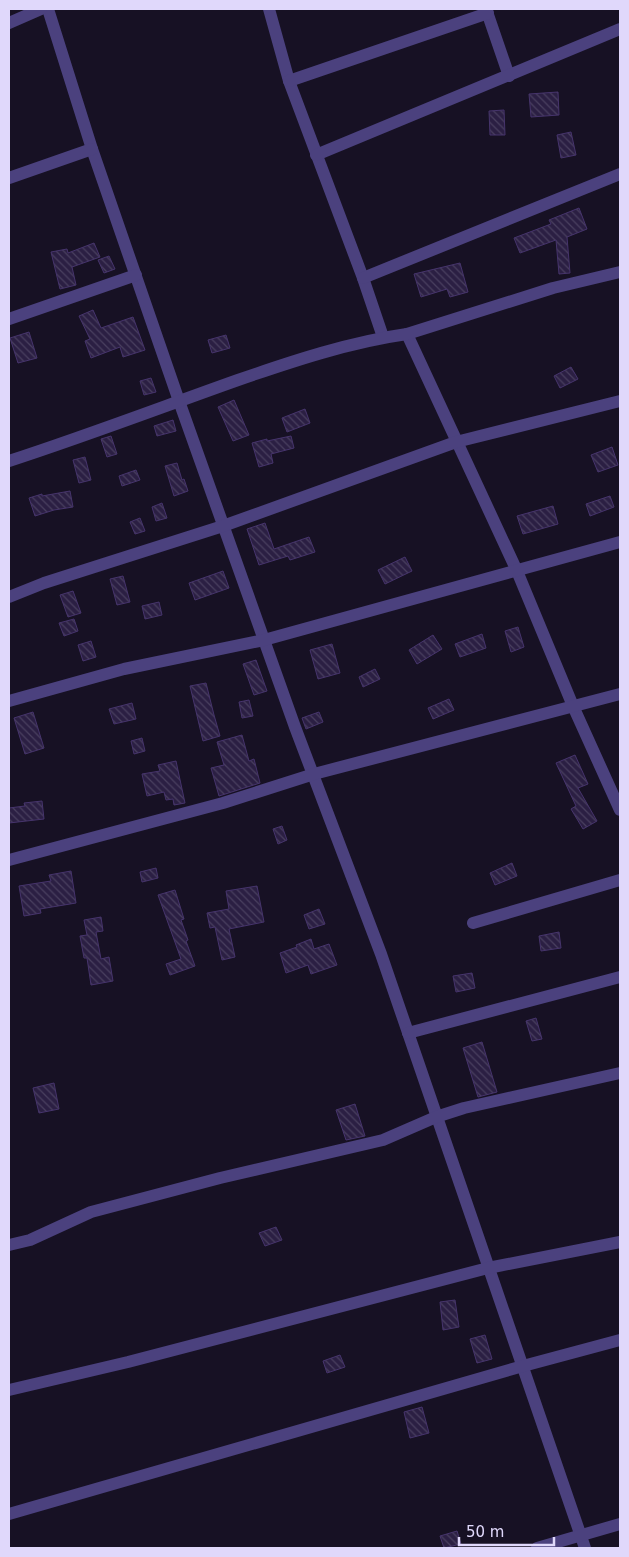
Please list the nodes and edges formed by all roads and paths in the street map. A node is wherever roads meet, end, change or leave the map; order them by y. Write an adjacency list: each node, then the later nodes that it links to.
1 (41, 9): 5 (street)
2 (48, 9): 9 (street)
3 (269, 9): 8 (street)
4 (487, 11): 7 (street); 8 (street)
5 (9, 23)
6 (620, 29): 7 (street)
7 (509, 76): 10 (street)
8 (290, 81): 10 (street)
9 (92, 149): 12 (street); 14 (street)
10 (316, 155): 15 (street)
11 (620, 174): 15 (street)
12 (9, 178)
13 (620, 272): 17 (street)
14 (136, 275): 16 (street); 19 (street)
15 (363, 278): 18 (street)
16 (9, 318)
17 (407, 334): 18 (street); 21 (street)
18 (383, 337): 19 (street)
19 (179, 401): 22 (street); 23 (street)
20 (620, 402): 21 (street)
21 (456, 442): 23 (street); 25 (street)
22 (9, 461)
23 (223, 526): 26 (street); 27 (street)
24 (620, 542): 25 (street)
25 (517, 571): 27 (street); 30 (street)
26 (9, 597)
27 (264, 640): 29 (street); 31 (street)
28 (620, 694): 30 (street)
29 (9, 702)
30 (573, 706): 31 (street); 32 (street)
31 (314, 774): 33 (street); 37 (street)
32 (620, 810)
33 (9, 860)
34 (620, 880): 35 (street)
35 (473, 923)
36 (620, 977): 37 (street)
37 (408, 1033): 39 (street)
38 (620, 1073): 39 (street)
39 (436, 1117): 41 (street); 42 (street)
40 (620, 1242): 42 (street)
41 (9, 1245)
42 (488, 1268): 44 (street); 45 (street)
43 (620, 1340): 44 (street)
44 (523, 1366): 46 (street); 48 (street)
45 (9, 1390)
46 (9, 1514)
47 (620, 1524): 48 (street)
48 (580, 1535): 49 (street); 50 (street)
49 (537, 1548)
50 (585, 1548)

